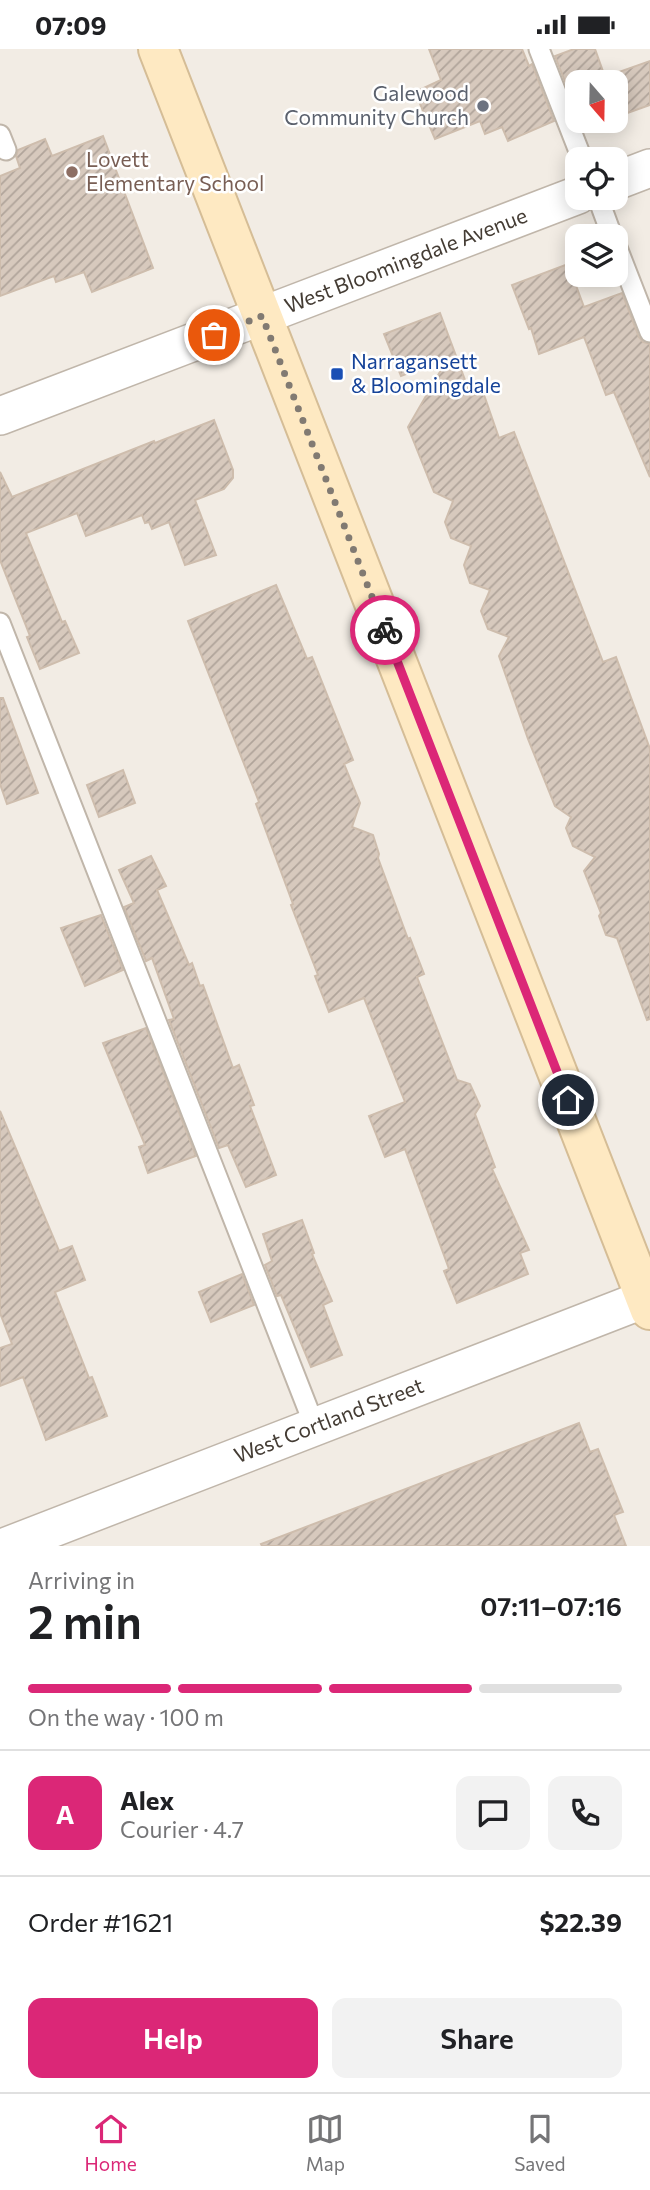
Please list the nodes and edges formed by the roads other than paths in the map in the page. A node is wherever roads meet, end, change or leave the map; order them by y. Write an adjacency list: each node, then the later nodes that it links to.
1 (158, 49): 8 (street)
2 (539, 49): 3 (lane)
3 (577, 147)
4 (650, 168): 5 (street)
5 (628, 176)
6 (565, 200): 8 (street, West Bloomingdale Avenue)
7 (628, 276): 9 (lane)
8 (262, 316): 10 (street, West Bloomingdale Avenue); 12 (street)
9 (650, 332)
10 (0, 416)
11 (0, 623): 13 (lane)
12 (649, 1302): 13 (street, West Cortland Street)
13 (315, 1427): 14 (street, West Cortland Street)
14 (7, 1546)

